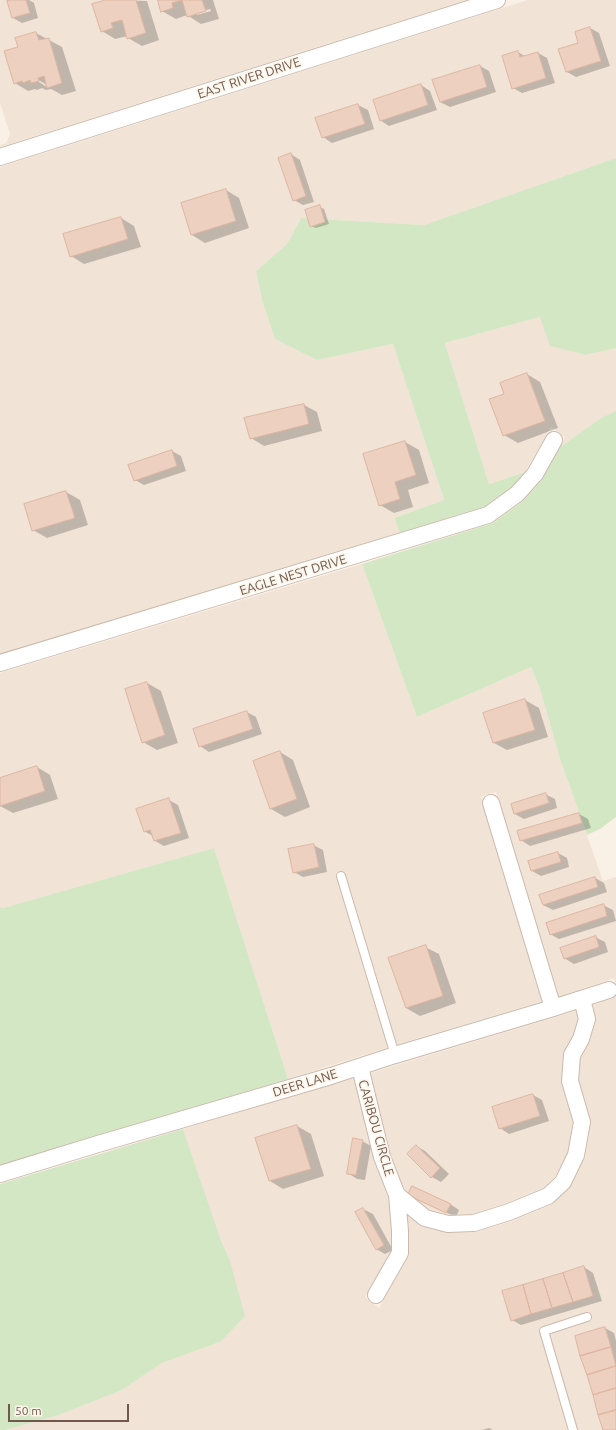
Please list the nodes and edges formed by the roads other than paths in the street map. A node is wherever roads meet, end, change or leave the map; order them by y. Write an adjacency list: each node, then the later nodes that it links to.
1 (497, 0): 2 (street, EAST RIVER DRIVE)
2 (0, 157)
3 (554, 440): 4 (street, EAGLE NEST DRIVE)
4 (0, 664)
5 (491, 803): 9 (street)
6 (341, 876): 10 (lane)
7 (609, 990): 8 (street, DEER LANE)
8 (582, 999): 9 (street, DEER LANE); 13 (street, CARIBOU CIRCLE)
9 (553, 1008): 10 (street, DEER LANE)
10 (395, 1055): 11 (street, DEER LANE)
11 (360, 1066): 12 (street, DEER LANE); 13 (street, CARIBOU CIRCLE)
12 (0, 1174)
13 (397, 1195): 14 (street)
14 (376, 1295)
15 (587, 1317): 16 (lane)
16 (573, 1430)

